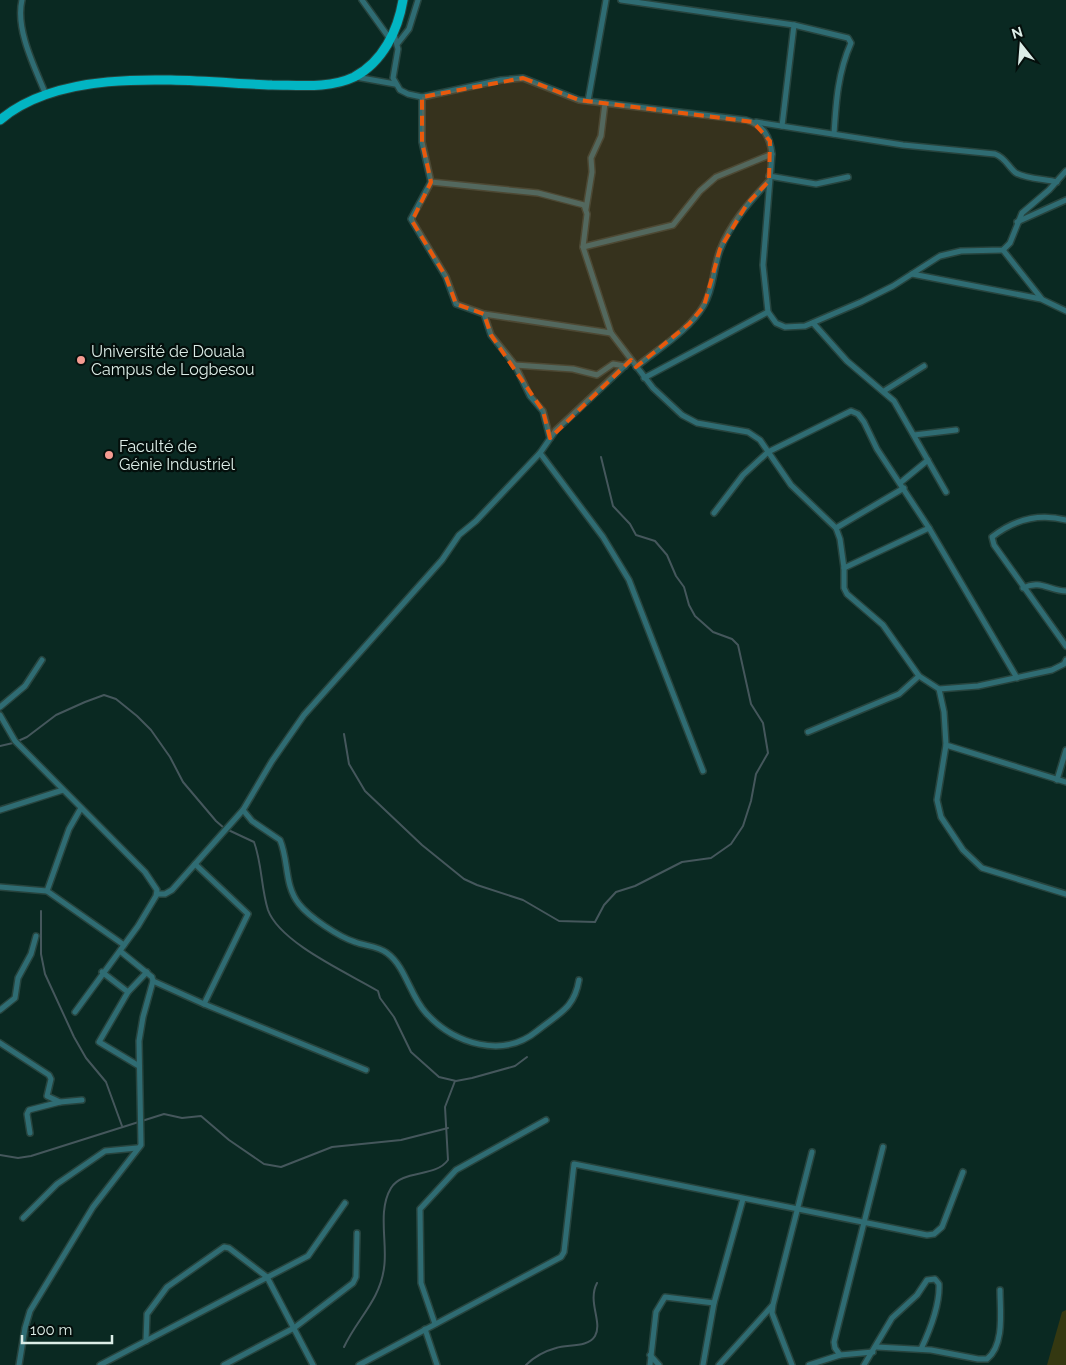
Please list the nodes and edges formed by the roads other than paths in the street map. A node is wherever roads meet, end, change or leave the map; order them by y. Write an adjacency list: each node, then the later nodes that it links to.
1 (22, 0): 11 (street)
2 (362, 0): 8 (street)
3 (403, 0): 8 (main road)
4 (418, 0): 8 (street)
5 (606, 0): 13 (street)
6 (621, 0): 7 (street)
7 (794, 25): 17 (street); 18 (street)
8 (394, 39): 9 (main road); 10 (street)
9 (354, 77): 10 (street); 11 (main road)
10 (395, 84): 12 (street)
11 (46, 94): 15 (main road)
12 (422, 97): 13 (street); 23 (street)
13 (588, 102): 14 (street)
14 (606, 103): 16 (street); 26 (street)
15 (0, 120)
16 (753, 122): 17 (street); 19 (street)
17 (782, 126): 18 (street)
18 (834, 134): 24 (street)
19 (772, 154): 22 (street); 28 (street)
20 (1066, 171): 24 (street)
21 (848, 176): 22 (street)
22 (769, 178): 33 (street); 40 (street)
23 (431, 182): 26 (street); 34 (street)
24 (1057, 182): 27 (street)
25 (1066, 200): 27 (street)
26 (586, 209): 28 (street)
27 (1017, 222): 29 (street)
28 (583, 247): 36 (street)
29 (1003, 250): 30 (street); 31 (street)
30 (912, 274): 31 (street); 35 (street)
31 (1041, 299): 32 (street)
32 (1066, 311)
33 (768, 312): 35 (street); 42 (street)
34 (484, 314): 36 (street); 38 (street)
35 (813, 323): 43 (street)
36 (610, 333): 37 (street)
37 (631, 360): 39 (street); 40 (street)
38 (514, 365): 39 (street); 46 (street)
39 (625, 366): 46 (street)
40 (636, 366): 42 (street)
41 (924, 366): 43 (street)
42 (644, 378): 47 (street)
43 (884, 391): 45 (street)
44 (956, 430): 45 (street)
45 (914, 435): 49 (street)
46 (550, 438): 48 (street)
47 (768, 452): 50 (street); 52 (street); 54 (street)
48 (540, 453): 70 (street); 76 (street)
49 (928, 460): 50 (street); 51 (street)
50 (902, 485): 54 (street); 55 (street)
51 (946, 492)
52 (714, 512)
53 (1066, 520): 57 (street)
54 (836, 528): 56 (street)
55 (929, 528): 56 (street); 63 (street)
56 (844, 568): 62 (street)
57 (1023, 588): 58 (street); 59 (street)
58 (1066, 591)
59 (1066, 646)
60 (42, 660): 65 (street)
61 (1066, 660): 63 (street)
62 (920, 676): 64 (street); 67 (street)
63 (1017, 678): 64 (street)
64 (939, 689): 68 (street)
65 (0, 707)
66 (0, 715): 73 (street)
67 (808, 732)
68 (946, 745): 71 (street); 81 (street)
69 (1066, 750): 71 (street)
70 (703, 771)
71 (1057, 780): 72 (street)
72 (1066, 782)
73 (63, 790): 74 (street); 75 (street)
74 (81, 808): 79 (street); 80 (street)
75 (0, 810)
76 (243, 810): 77 (street); 87 (street)
77 (195, 864): 80 (street); 90 (street)
78 (0, 887): 79 (street)
79 (47, 891): 83 (street)
80 (157, 894): 83 (street)
81 (1066, 894)
82 (36, 936): 91 (street)
83 (124, 945): 84 (street)
84 (120, 951): 85 (street); 86 (street)
85 (102, 972): 89 (street); 92 (street)
86 (146, 972): 88 (street); 89 (street)
87 (579, 980)
88 (153, 981): 90 (street); 94 (street)
89 (128, 992): 94 (street)
90 (204, 1004): 95 (street)
91 (0, 1010)
92 (75, 1012)
93 (0, 1043): 97 (street)
94 (139, 1066): 101 (street)
95 (366, 1070)
96 (82, 1100): 97 (street)
97 (60, 1102): 99 (street)
98 (546, 1120): 114 (street)
99 (30, 1133)
100 (883, 1147): 108 (street)
101 (138, 1148): 107 (street); 123 (street)
102 (812, 1152): 106 (street)
103 (963, 1172): 108 (street)
104 (743, 1199): 106 (street); 112 (street); 114 (street)
105 (345, 1203): 110 (street)
106 (798, 1210): 108 (street); 113 (street)
107 (23, 1218)
108 (863, 1222): 122 (street)
109 (357, 1233): 115 (street)
110 (267, 1278): 115 (street); 117 (street); 117 (street)
111 (1000, 1290): 119 (street)
112 (714, 1303): 121 (street); 131 (street)
113 (772, 1305): 132 (street); 133 (street)
114 (435, 1324): 116 (street)
115 (294, 1328): 125 (street); 126 (street)
116 (425, 1329): 127 (street); 128 (street)
117 (146, 1341): 124 (street)
118 (876, 1347): 119 (street); 119 (street); 120 (street)
119 (920, 1349)
120 (873, 1352): 122 (street); 135 (street)
121 (649, 1355): 129 (street); 130 (street)
122 (840, 1355): 134 (street)
123 (18, 1365)
124 (100, 1365)
125 (224, 1365)
126 (313, 1365)
127 (359, 1365)
128 (437, 1365)
129 (650, 1365)
130 (659, 1365)
131 (703, 1365)
132 (719, 1365)
133 (792, 1365)
134 (809, 1365)
135 (864, 1365)

